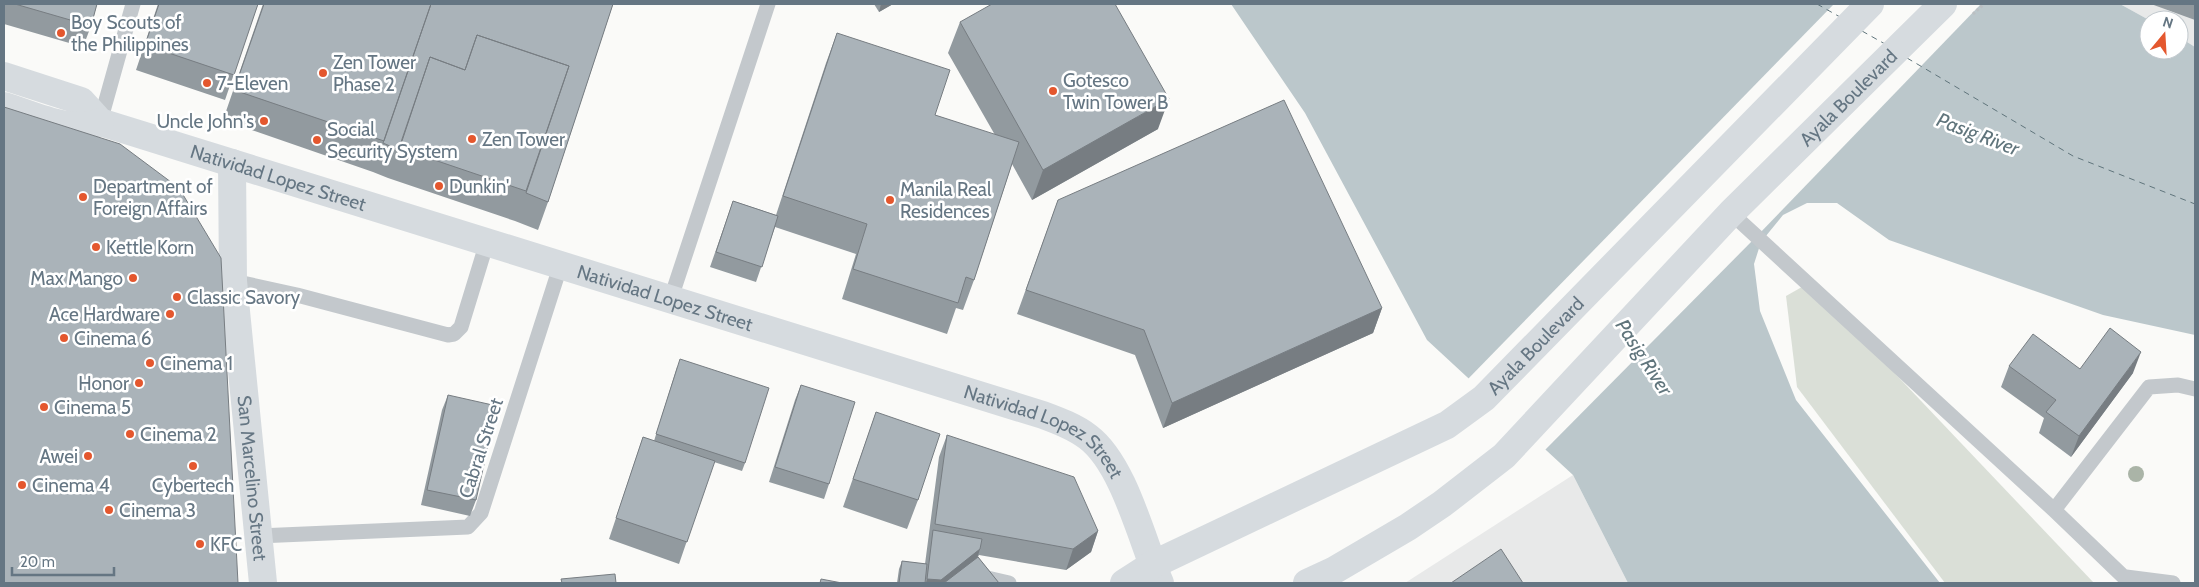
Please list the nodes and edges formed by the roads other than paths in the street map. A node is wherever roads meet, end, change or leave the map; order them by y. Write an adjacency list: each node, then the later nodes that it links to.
1 (133, 4): 7 (lane)
2 (768, 4): 13 (lane)
3 (1870, 4): 17 (main road, Ayala Boulevard)
4 (1943, 4): 9 (main road, Ayala Boulevard)
5 (4, 76): 7 (main road)
6 (4, 106): 7 (main road, Natividad Lopez Street)
7 (100, 122): 8 (main road, Natividad Lopez Street)
8 (232, 163): 10 (main road, Natividad Lopez Street); 12 (main road, San Marcelino Street)
9 (1732, 214): 15 (lane); 19 (main road, Ayala Boulevard)
10 (487, 242): 11 (main road, Natividad Lopez Street); 12 (lane)
11 (561, 264): 13 (main road, Natividad Lopez Street); 16 (lane, Cabral Street)
12 (232, 281): 16 (main road, San Marcelino Street)
13 (671, 298): 17 (main road, Natividad Lopez Street)
14 (2195, 388): 15 (lane)
15 (2054, 510): 20 (lane)
16 (258, 536): 21 (main road, San Marcelino Street)
17 (1156, 574): 23 (main road, Ayala Boulevard)
18 (983, 577): 22 (lane)
19 (1326, 577): 24 (main road, Ayala Boulevard)
20 (2128, 580): 25 (lane)
21 (263, 583)
22 (1009, 583)
23 (1124, 583)
24 (1307, 583)
25 (2173, 583)

